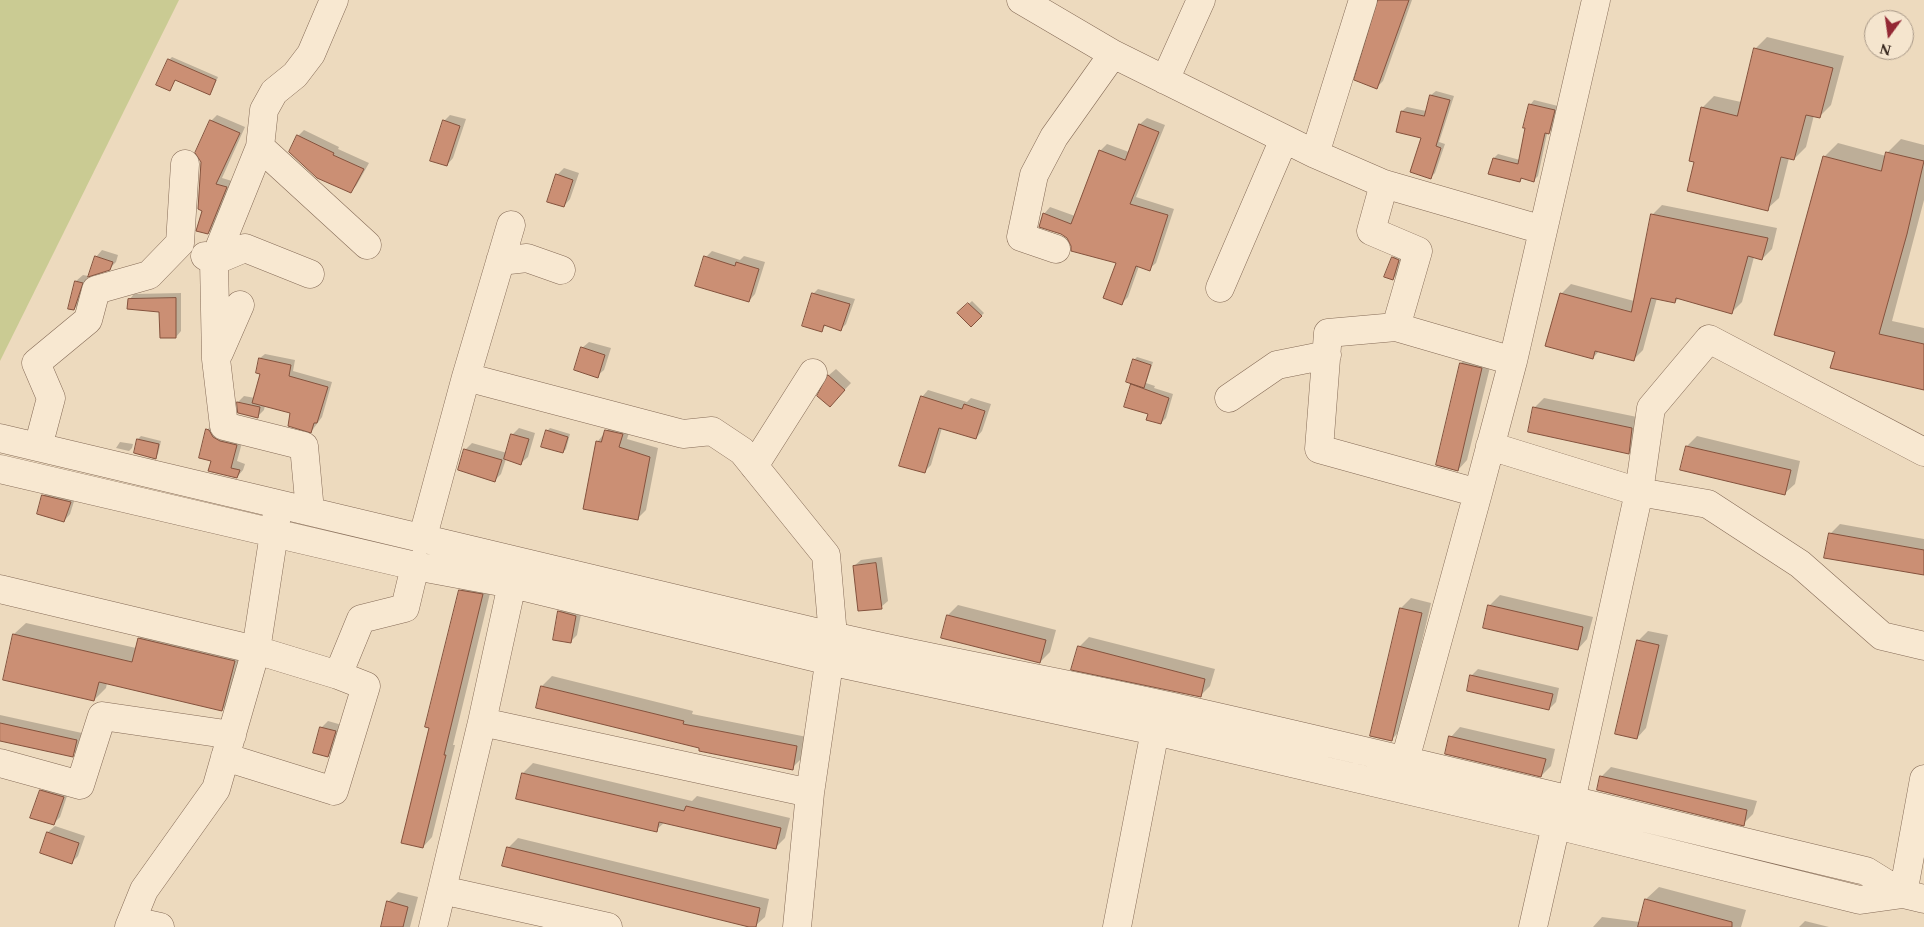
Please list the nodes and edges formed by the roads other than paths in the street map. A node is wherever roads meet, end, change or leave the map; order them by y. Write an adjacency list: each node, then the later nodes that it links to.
1 (334, 0): 9 (street)
2 (1021, 0): 6 (street)
3 (1201, 0): 7 (street)
4 (1363, 0): 10 (street)
5 (1596, 0): 14 (street)
6 (1113, 54): 7 (street); 17 (street)
7 (1165, 80): 8 (street)
8 (1284, 139): 10 (street); 22 (street)
9 (260, 147): 16 (street); 18 (street)
10 (1315, 154): 12 (street)
11 (185, 164): 15 (street)
12 (1384, 184): 14 (street); 24 (street)
13 (511, 225): 19 (street)
14 (1543, 230): 27 (street)
15 (180, 243): 18 (street); 33 (street)
16 (366, 245)
17 (1056, 249)
18 (214, 261): 21 (street); 26 (street)
19 (500, 261): 20 (street); 29 (street)
20 (561, 270)
21 (310, 274)
22 (1220, 288)
23 (240, 305): 26 (street)
24 (1396, 327): 25 (street); 27 (street)
25 (1327, 355): 30 (street); 38 (street)
26 (216, 358): 40 (street)
27 (1513, 360): 32 (street)
28 (813, 374): 35 (street)
29 (466, 377): 35 (street); 42 (street)
30 (1229, 398)
31 (0, 438): 33 (street)
32 (1490, 446): 37 (street); 38 (street)
33 (38, 447): 39 (street)
34 (1924, 452): 37 (street)
35 (754, 466): 47 (street)
36 (0, 469): 41 (street)
37 (1639, 492): 46 (street); 57 (street)
38 (1478, 494): 53 (street)
39 (278, 504): 40 (street); 41 (street)
40 (310, 511): 42 (street)
41 (274, 532): 43 (street); 48 (street)
42 (422, 540): 47 (street)
43 (415, 566): 44 (street); 49 (street)
44 (512, 584): 47 (street); 50 (street)
45 (0, 589): 48 (street)
46 (1924, 646)
47 (831, 648): 51 (street); 53 (street); 56 (street)
48 (256, 650): 49 (street); 52 (street)
49 (338, 675): 52 (street)
50 (482, 722): 56 (street); 59 (street)
51 (1155, 731): 58 (street); 66 (street)
52 (229, 746): 54 (street); 61 (street)
53 (1405, 760): 57 (street)
54 (0, 763)
55 (1924, 779): 60 (street)
56 (810, 793): 65 (street)
57 (1571, 801): 60 (street)
58 (1556, 825): 60 (street); 67 (street)
59 (442, 890): 63 (street); 64 (street)
60 (1914, 896)
61 (131, 924): 62 (street)
62 (160, 927)
63 (433, 927)
64 (608, 927)
65 (797, 927)
66 (1117, 927)
67 (1533, 927)

